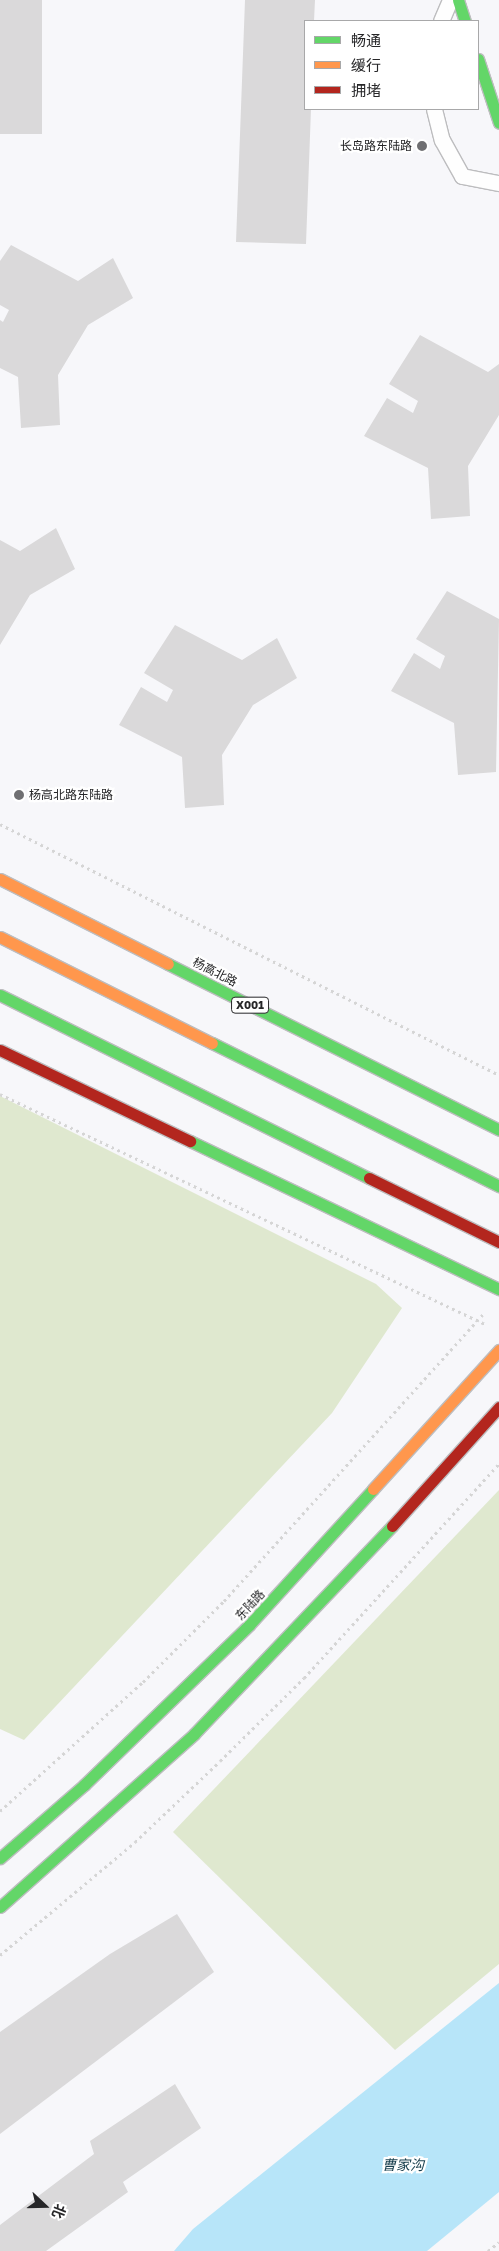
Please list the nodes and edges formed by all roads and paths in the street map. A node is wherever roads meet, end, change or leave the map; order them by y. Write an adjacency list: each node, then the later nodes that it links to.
1 (450, 0): 3 (lane)
2 (458, 0): 4 (main road)
3 (441, 20)
4 (465, 20)
5 (479, 62): 7 (main road)
6 (434, 110): 8 (lane)
7 (499, 122)
8 (499, 183)
9 (0, 824): 14 (path)
10 (0, 880): 16 (main road, 杨高北路 / X001)
11 (0, 937): 17 (main road)
12 (0, 995): 18 (main road)
13 (0, 1050): 19 (main road)
14 (499, 1075)
15 (0, 1094): 21 (path)
16 (499, 1130)
17 (499, 1186)
18 (499, 1242)
19 (499, 1289)
20 (488, 1307): 21 (path)
21 (478, 1321): 22 (path); 26 (path)
22 (492, 1327)
23 (499, 1350): 27 (main road, 东陆路)
24 (499, 1407): 28 (main road)
25 (499, 1464): 29 (path)
26 (0, 1811)
27 (0, 1858)
28 (0, 1907)
29 (0, 1955)
30 (499, 2242): 31 (path)
31 (488, 2251)

